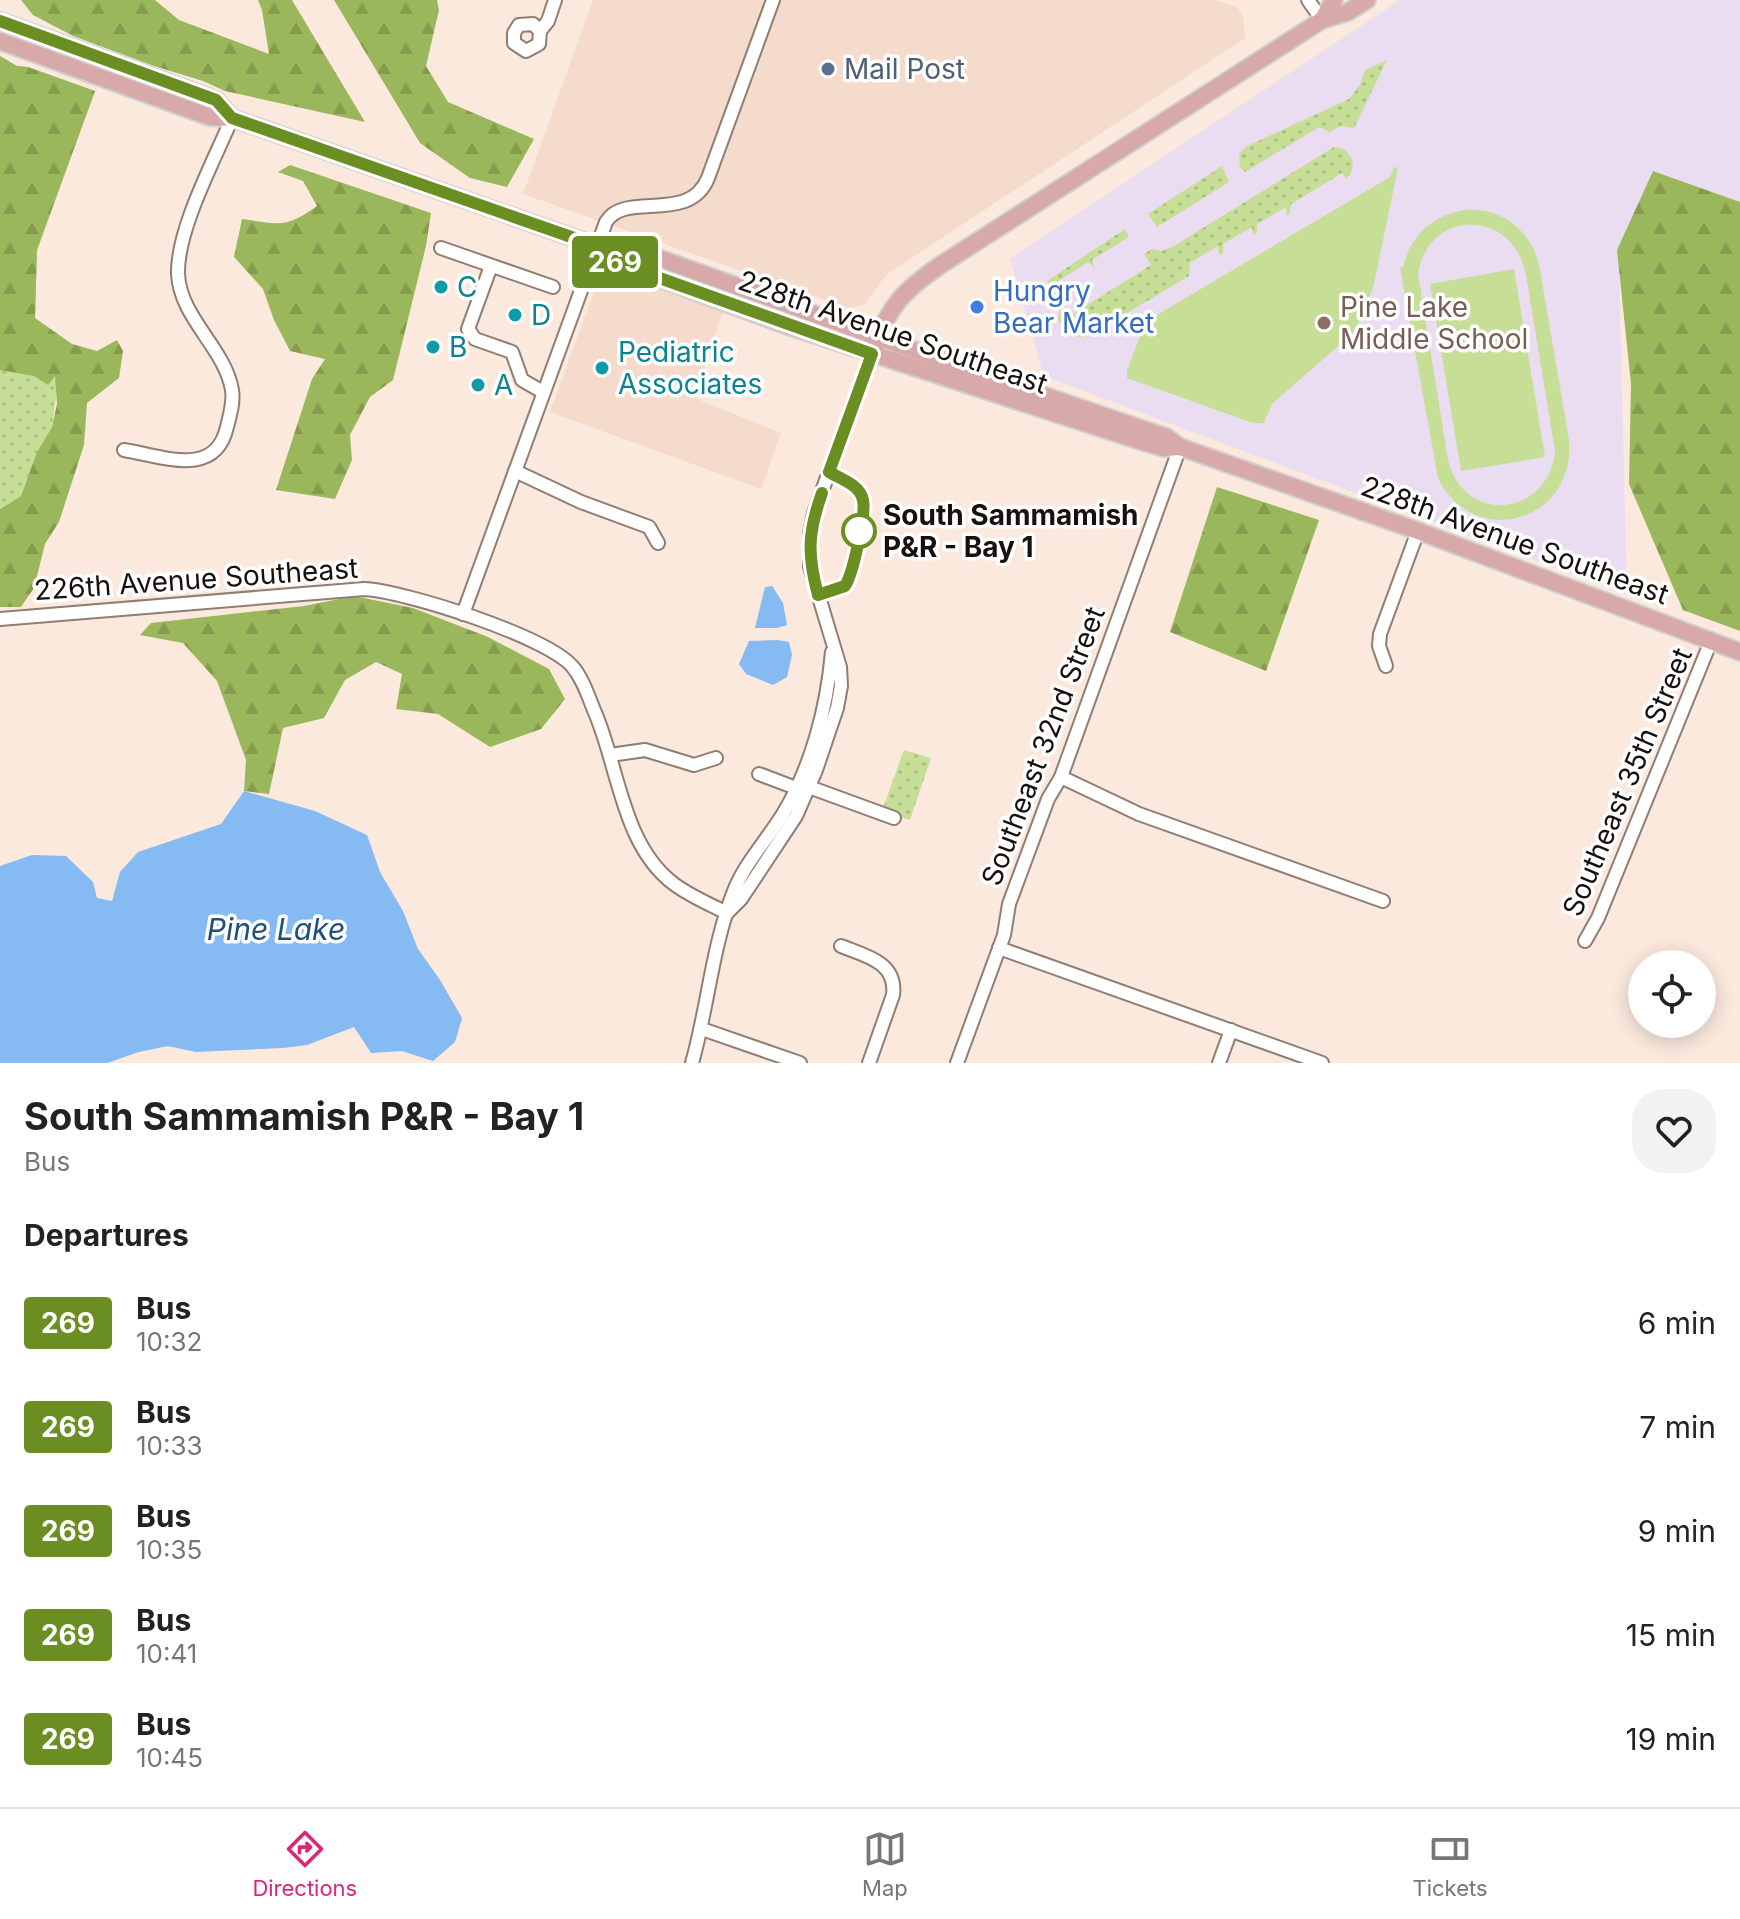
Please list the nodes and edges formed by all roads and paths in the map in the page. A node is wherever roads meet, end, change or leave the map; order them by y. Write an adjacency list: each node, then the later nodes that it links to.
1 (555, 0): 8 (street)
2 (773, 0): 13 (street)
3 (1308, 0): 6 (street)
4 (1334, 0): 6 (main road)
5 (1367, 0): 6 (main road)
6 (1322, 20): 17 (main road)
7 (0, 21): 10 (main road, 228th Avenue Southeast)
8 (540, 31)
9 (0, 41): 11 (main road, 228th Avenue Southeast)
10 (108, 61): 11 (main road); 12 (main road, 228th Avenue Southeast)
11 (100, 78): 12 (main road, 228th Avenue Southeast)
12 (232, 118): 13 (main road, 228th Avenue Southeast); 21 (street)
13 (597, 246): 17 (main road, 228th Avenue Southeast); 18 (main road, 228th Avenue Southeast); 19 (street)
14 (441, 248): 15 (street)
15 (491, 266): 16 (street); 19 (street)
16 (553, 287)
17 (878, 337): 18 (main road); 20 (main road, 228th Avenue Southeast)
18 (872, 354): 20 (main road, 228th Avenue Southeast); 34 (street)
19 (543, 392): 22 (street)
20 (1180, 447): 23 (main road, 228th Avenue Southeast); 33 (street, Southeast 32nd Street)
21 (124, 450)
22 (515, 471): 24 (street); 25 (street)
23 (1418, 531): 27 (main road, 228th Avenue Southeast); 29 (street)
24 (658, 543)
25 (463, 614): 26 (street, 226th Avenue Southeast); 30 (street, 226th Avenue Southeast)
26 (0, 619)
27 (1711, 641): 28 (main road, 228th Avenue Southeast); 38 (street, Southeast 35th Street)
28 (1740, 652)
29 (1386, 666)
30 (610, 755): 31 (street); 37 (street)
31 (716, 758)
32 (759, 774): 34 (street)
33 (1061, 777): 36 (street); 40 (street, Southeast 32nd Street)
34 (803, 787): 35 (street); 37 (street)
35 (894, 818)
36 (1383, 901)
37 (727, 913): 41 (street)
38 (1585, 941)
39 (841, 946): 45 (street)
40 (999, 948): 42 (street); 46 (street, Southeast 32nd Street)
41 (702, 1029): 43 (street); 44 (street)
42 (1231, 1030): 47 (street); 48 (street)
43 (692, 1063)
44 (800, 1063)
45 (869, 1063)
46 (957, 1063)
47 (1219, 1063)
48 (1322, 1063)

